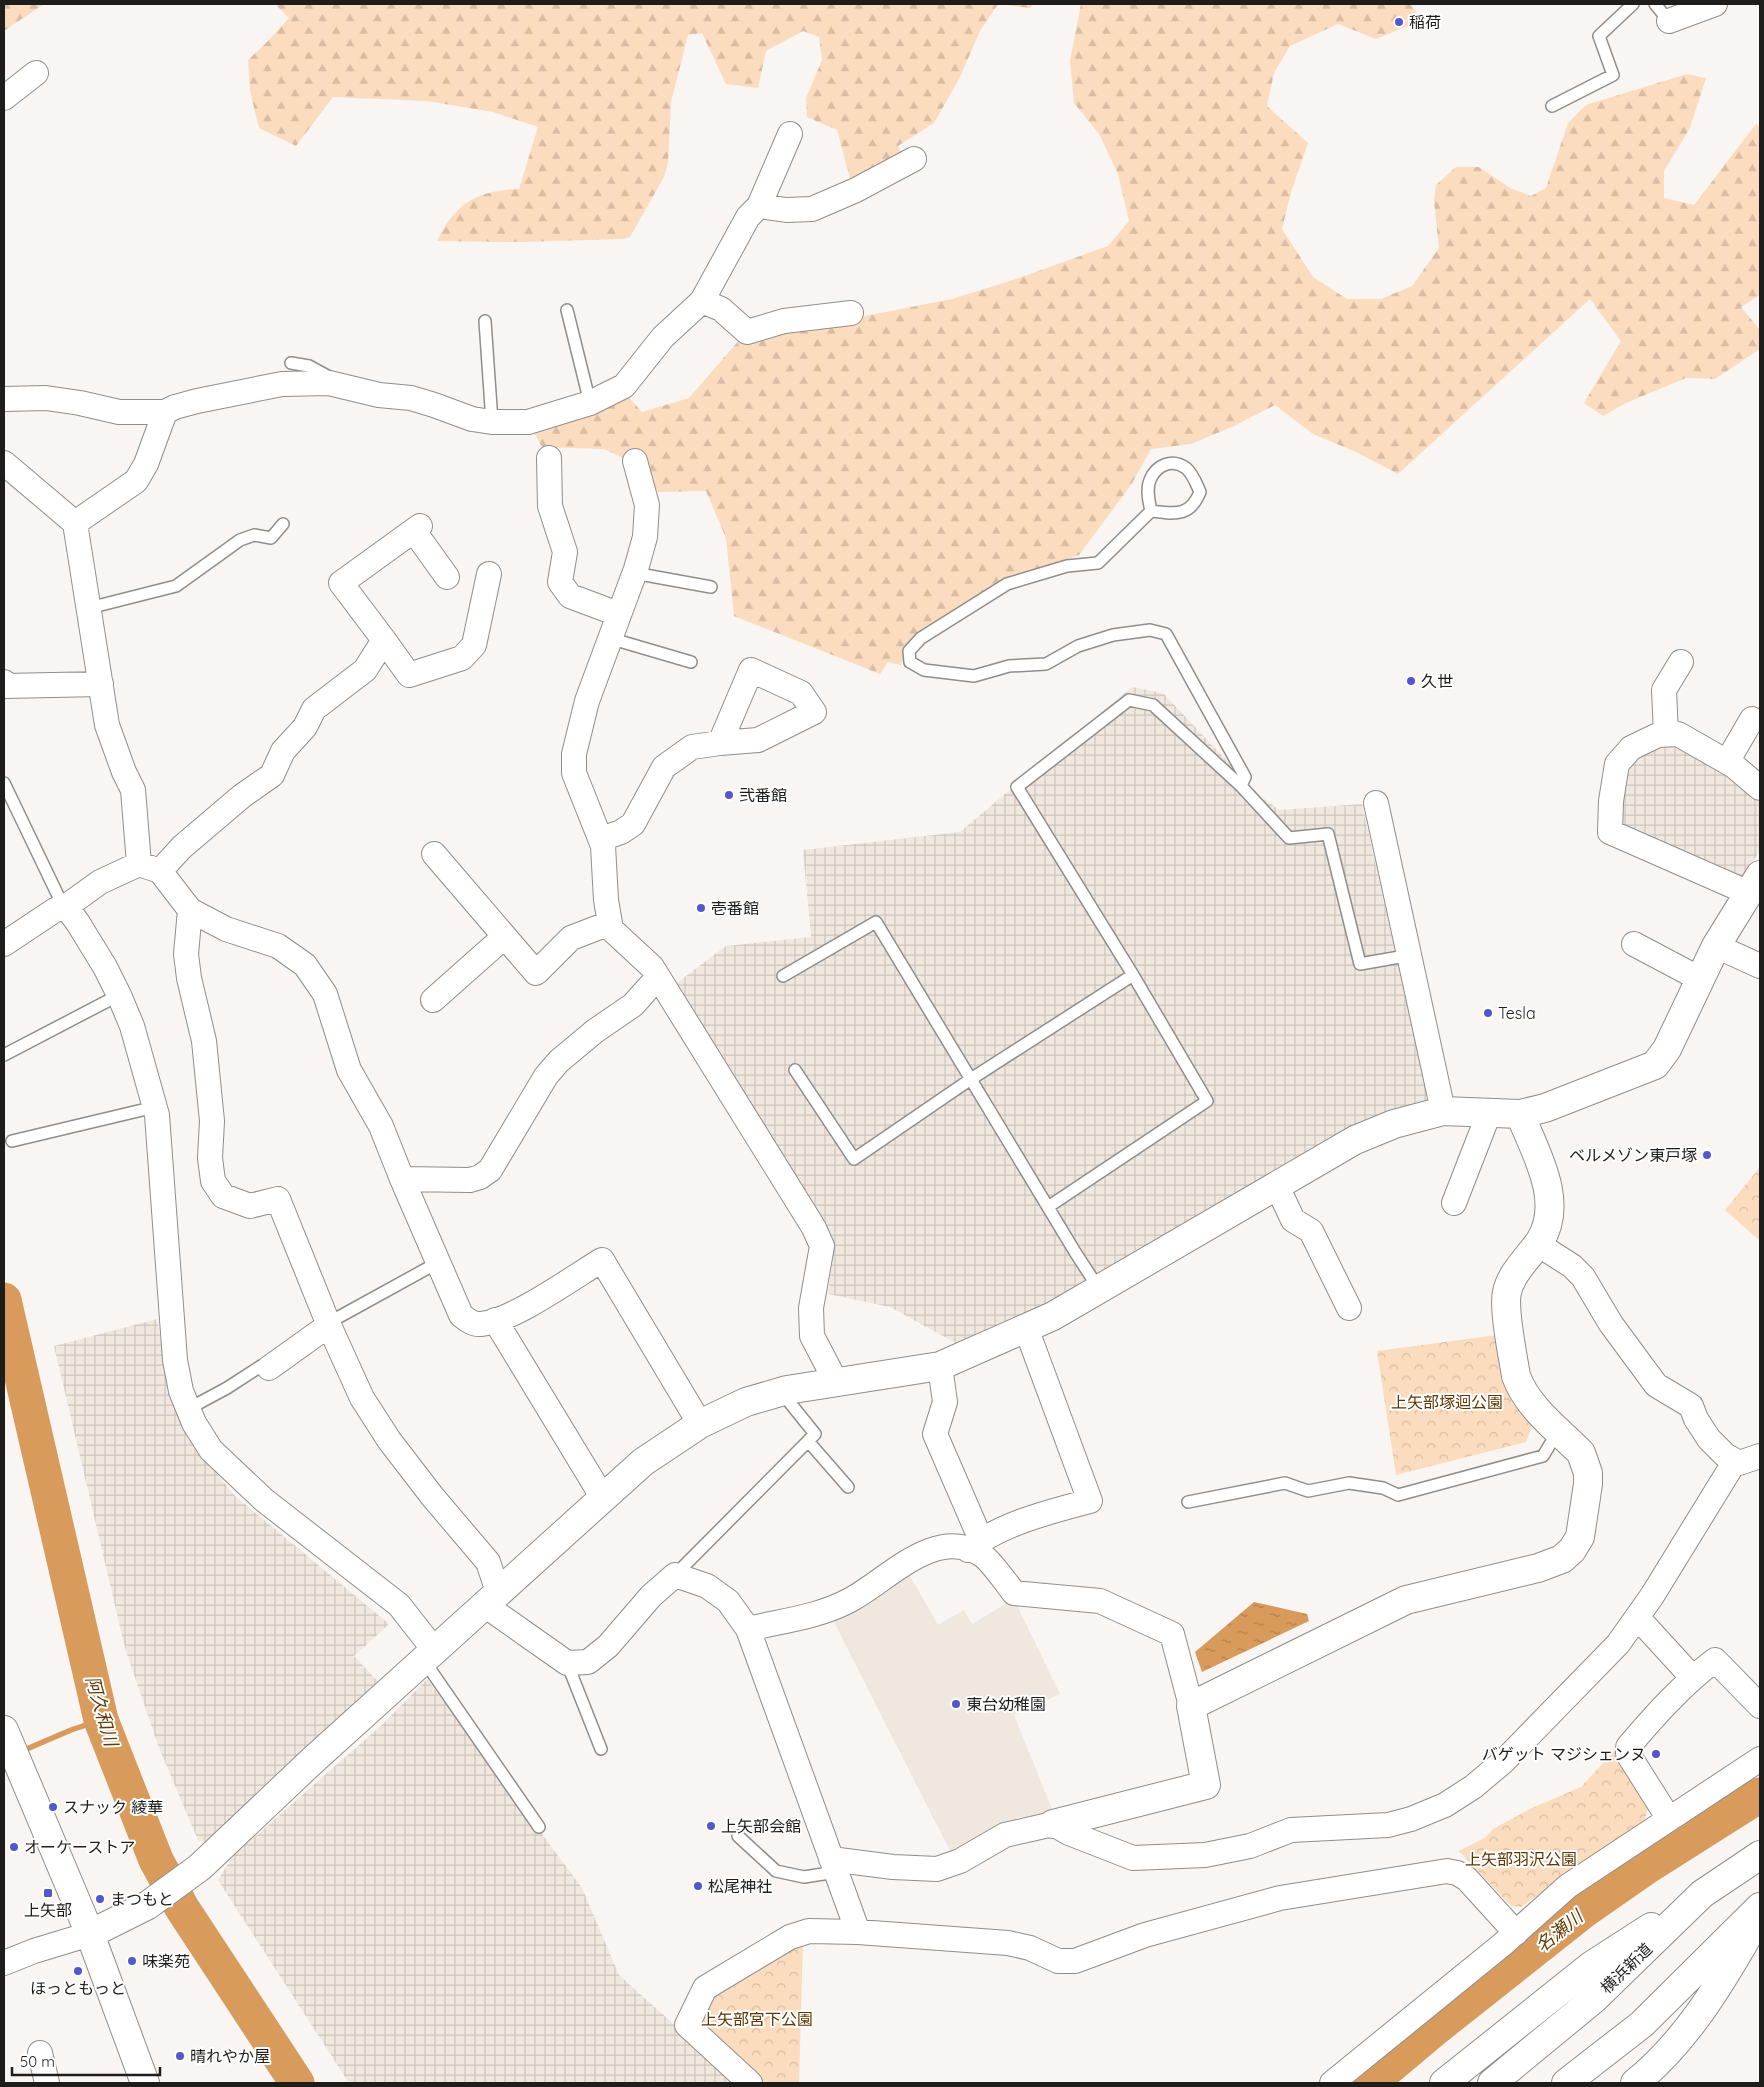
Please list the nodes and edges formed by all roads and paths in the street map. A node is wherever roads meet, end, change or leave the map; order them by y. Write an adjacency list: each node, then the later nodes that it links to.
1 (1633, 4): 6 (lane)
2 (1715, 4): 3 (street)
3 (1662, 12)
4 (36, 73): 5 (street)
5 (4, 98)
6 (1552, 106)
7 (790, 134): 9 (street)
8 (914, 159): 9 (street)
9 (759, 206): 10 (street)
10 (702, 301): 12 (street); 17 (street)
11 (567, 310): 17 (lane)
12 (851, 313)
13 (485, 321): 19 (lane)
14 (291, 362): 15 (lane)
15 (343, 386): 18 (street); 19 (street)
16 (4, 399): 18 (street)
17 (590, 403): 19 (street)
18 (165, 412): 24 (street)
19 (492, 422)
20 (549, 458): 31 (street)
21 (635, 461): 26 (street)
22 (4, 463): 24 (street)
23 (1151, 511): 23 (lane); 43 (lane)
24 (75, 523): 30 (street)
25 (284, 524): 30 (lane)
26 (634, 573): 29 (lane); 31 (street)
27 (489, 574): 33 (street)
28 (447, 577): 33 (street)
29 (712, 587)
30 (89, 608): 37 (street)
31 (618, 614): 32 (street)
32 (610, 638): 34 (lane); 46 (street)
33 (384, 640): 48 (street)
34 (691, 662)
35 (1681, 662): 39 (street)
36 (4, 682): 37 (street)
37 (101, 684): 48 (street)
38 (1752, 719): 41 (street)
39 (1666, 734): 41 (street); 49 (street)
40 (720, 743): 46 (street)
41 (1727, 762): 44 (street)
42 (4, 784): 50 (lane)
43 (1241, 786): 57 (lane); 59 (lane)
44 (1760, 788)
45 (1376, 802): 57 (street)
46 (601, 839): 52 (street)
47 (434, 854): 53 (street)
48 (149, 868): 50 (street); 51 (street)
49 (1755, 884): 56 (main road)
50 (64, 908): 54 (street); 63 (street)
51 (190, 910): 73 (street); 82 (street)
52 (610, 923): 53 (street); 61 (street)
53 (504, 937): 64 (street)
54 (4, 944)
55 (1634, 944): 62 (street)
56 (1716, 946): 58 (street); 62 (main road)
57 (1410, 955): 69 (street)
58 (1760, 966)
59 (1133, 975): 67 (lane); 76 (lane)
60 (784, 976): 67 (lane)
61 (658, 977): 73 (street); 86 (street)
62 (1700, 980): 71 (main road)
63 (119, 995): 65 (lane); 68 (street)
64 (433, 1000)
65 (4, 1055)
66 (795, 1070): 67 (lane)
67 (971, 1079): 76 (lane)
68 (155, 1107): 72 (lane); 88 (street)
69 (1442, 1111): 70 (main road); 74 (main road)
70 (1489, 1113): 71 (main road); 75 (street)
71 (1520, 1114): 77 (main road)
72 (12, 1141)
73 (402, 1179): 78 (street)
74 (1277, 1186): 79 (main road); 80 (street)
75 (1454, 1203)
76 (1048, 1207): 79 (lane)
77 (1539, 1242): 90 (main road); 93 (street)
78 (437, 1263): 81 (street); 82 (lane)
79 (1099, 1289): 83 (main road)
80 (1349, 1308)
81 (495, 1320): 89 (street); 95 (street)
82 (328, 1324): 85 (street); 99 (street)
83 (1026, 1328): 84 (main road); 97 (street)
84 (940, 1366): 86 (main road); 97 (street)
85 (269, 1368): 88 (lane)
86 (836, 1382): 87 (main road)
87 (781, 1392): 89 (main road); 91 (lane)
88 (188, 1409): 102 (street)
89 (700, 1424): 95 (main road)
90 (1558, 1431): 96 (lane); 105 (main road)
91 (808, 1441): 94 (lane); 98 (lane)
92 (1760, 1456): 93 (street)
93 (1735, 1461): 100 (street)
94 (848, 1487)
95 (603, 1498): 99 (main road)
96 (1188, 1502)
97 (974, 1545): 101 (street); 105 (street)
98 (675, 1575): 101 (street); 103 (street)
99 (493, 1599): 102 (main road); 103 (street)
100 (1638, 1617): 104 (street); 112 (street)
101 (748, 1629): 116 (street)
102 (430, 1656): 113 (lane); 122 (main road)
103 (567, 1663): 108 (lane)
104 (1692, 1677): 106 (street); 111 (street)
105 (1191, 1706): 112 (main road)
106 (1760, 1706)
107 (4, 1730): 109 (main road)
108 (601, 1749)
109 (9, 1759): 122 (main road)
110 (1760, 1759): 111 (street)
111 (1669, 1819): 121 (street)
112 (1053, 1824): 116 (street)
113 (539, 1826)
114 (738, 1836): 116 (lane)
115 (1760, 1855): 117 (main road, 横浜新道)
116 (834, 1866): 120 (street)
117 (1702, 1894): 129 (main road); 130 (main road, 横浜新道)
118 (1760, 1907): 131 (main road)
119 (1760, 1915): 132 (main road)
120 (858, 1932): 121 (street); 127 (street)
121 (1516, 1933): 128 (street)
122 (90, 1934): 123 (street); 126 (main road)
123 (4, 1963)
124 (40, 2053): 125 (street)
125 (47, 2083)
126 (145, 2083)
127 (750, 2083)
128 (1332, 2083)
129 (1444, 2083)
130 (1492, 2083)
131 (1566, 2083)
132 (1635, 2083)

